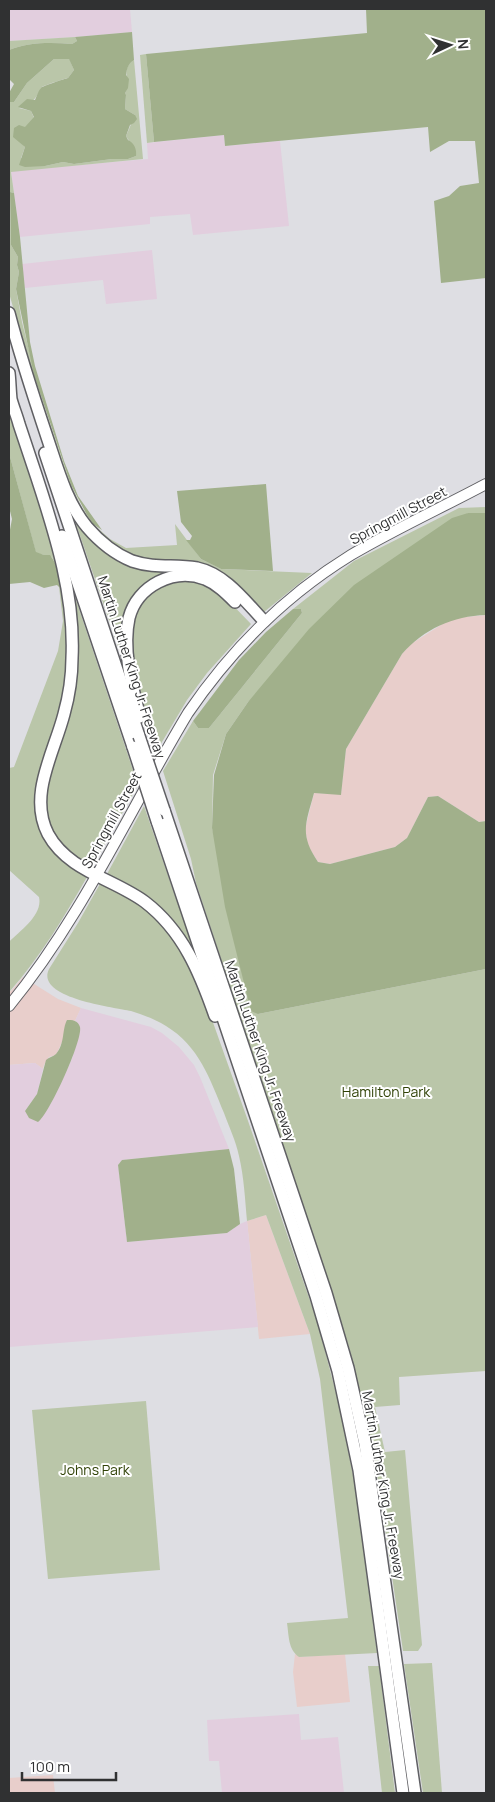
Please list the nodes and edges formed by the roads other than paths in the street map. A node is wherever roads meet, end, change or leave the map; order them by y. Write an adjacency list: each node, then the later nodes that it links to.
1 (9, 313): 5 (highway)
2 (9, 335): 6 (highway, Martin Luther King Jr. Freeway)
3 (9, 373): 7 (highway); 9 (highway, Martin Luther King Jr. Freeway, bridge)
4 (486, 484): 5 (main road, Springmill Street)
5 (262, 624): 6 (highway); 7 (main road, Springmill Street)
6 (141, 733): 10 (highway, Martin Luther King Jr. Freeway, bridge)
7 (96, 875): 8 (main road, Springmill Street); 9 (highway)
8 (9, 1006)
9 (298, 1241): 10 (highway, Martin Luther King Jr. Freeway)
10 (387, 1628): 11 (highway, Martin Luther King Jr. Freeway)
11 (395, 1689): 12 (highway, Martin Luther King Jr. Freeway); 13 (highway, Martin Luther King Jr. Freeway)
12 (403, 1793)
13 (415, 1793)

